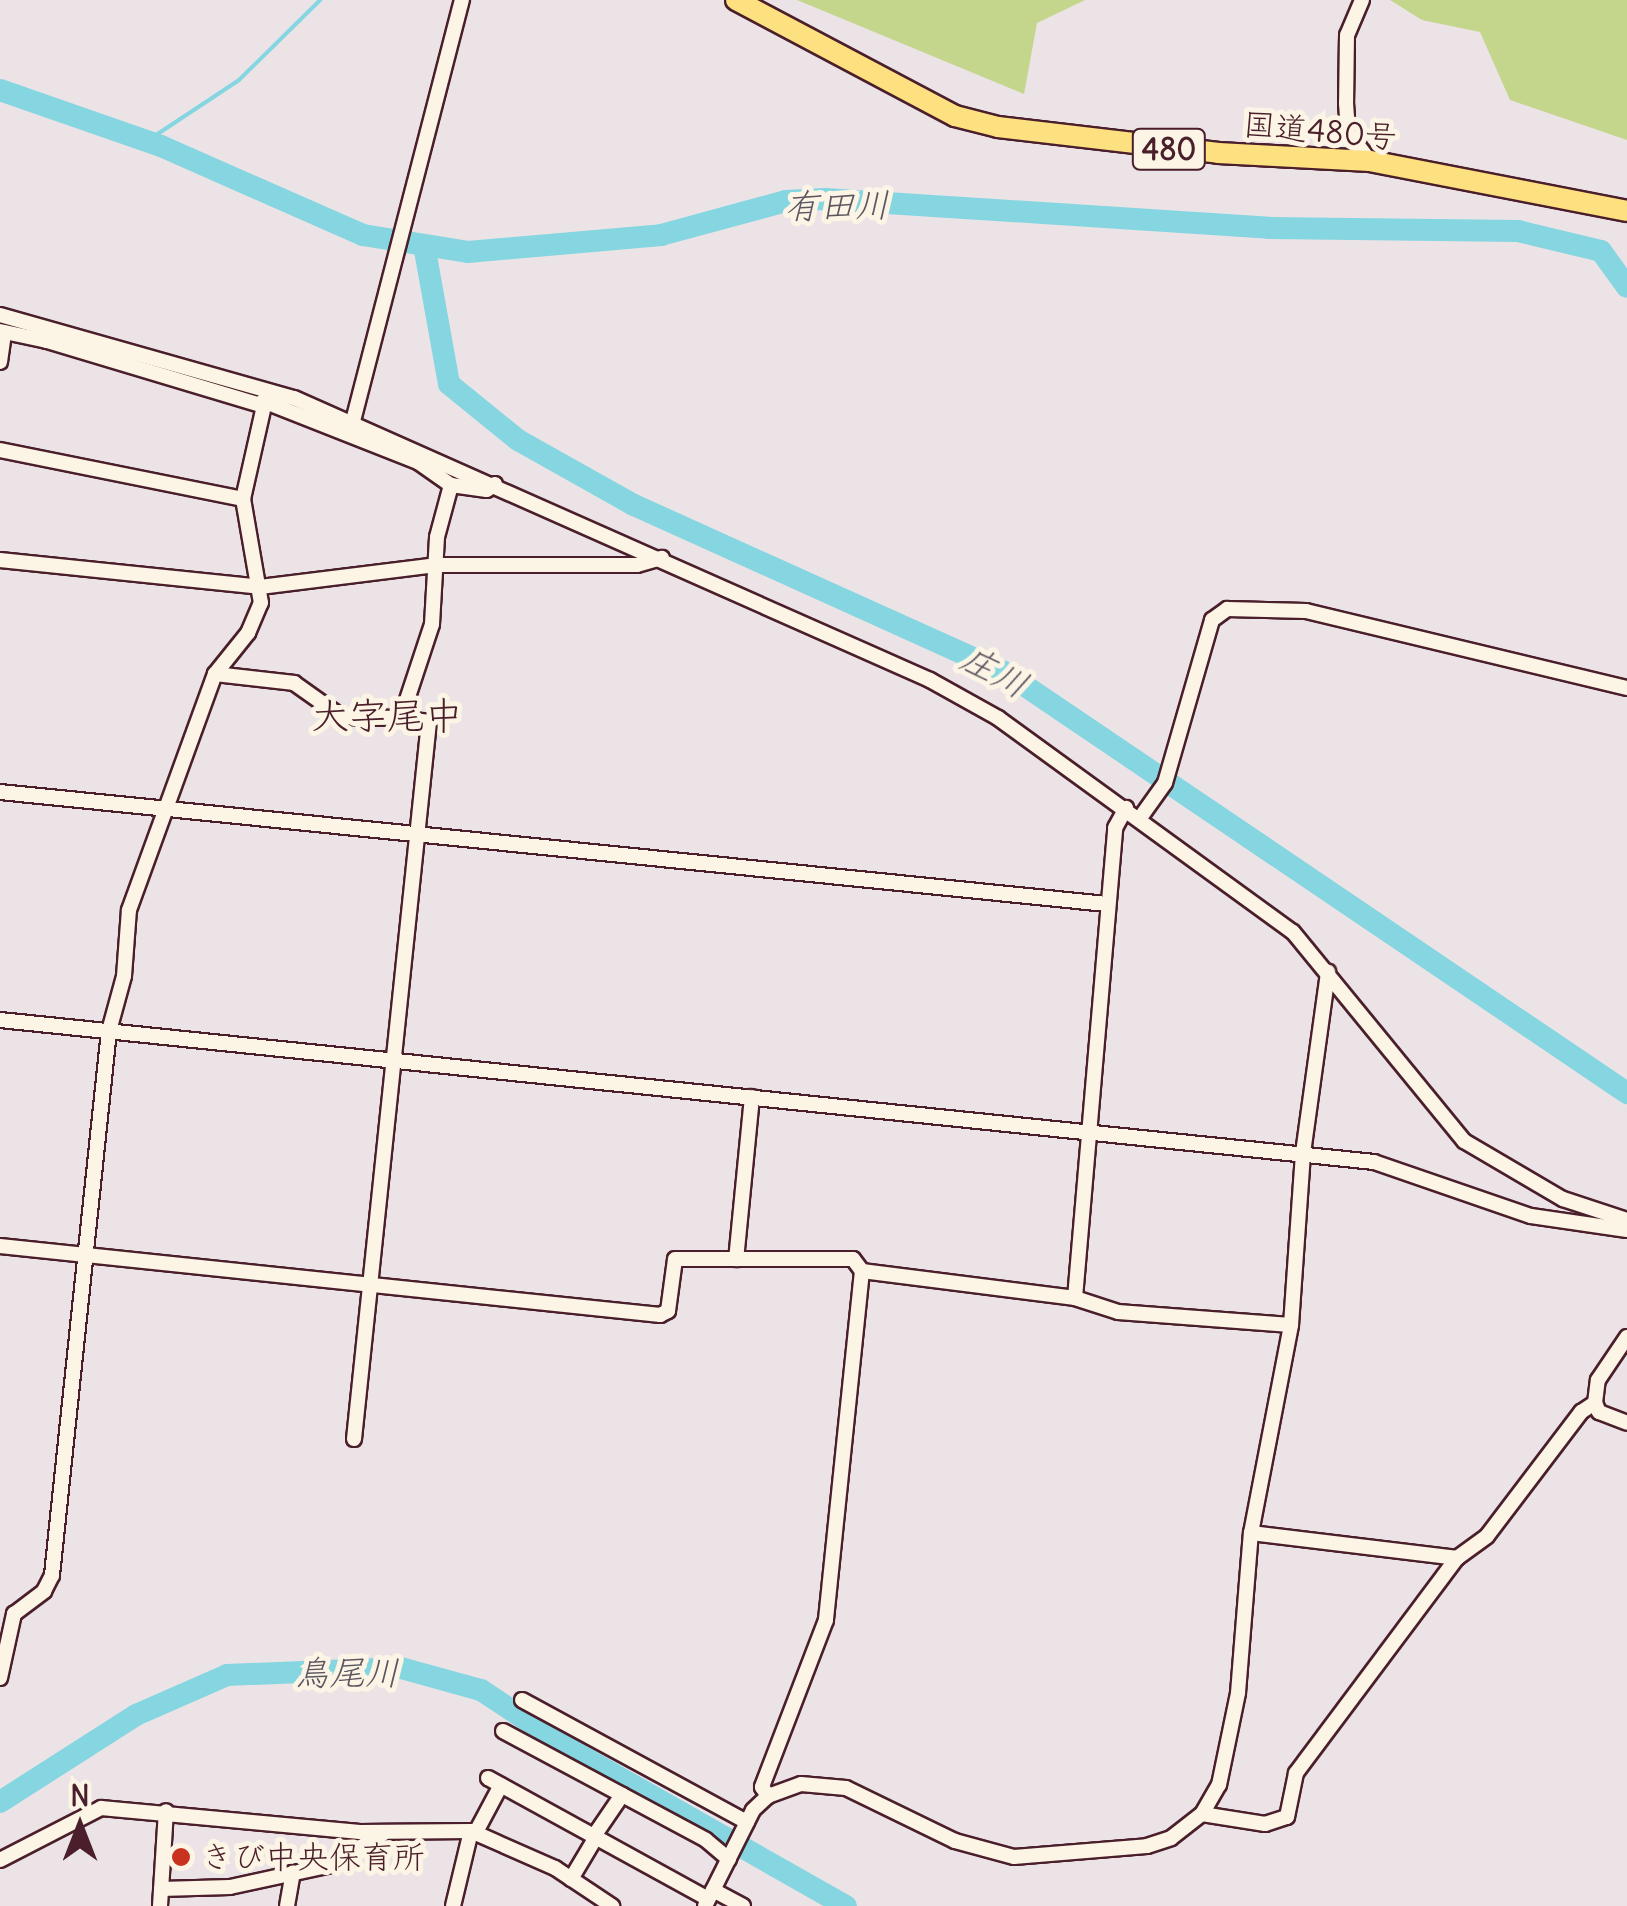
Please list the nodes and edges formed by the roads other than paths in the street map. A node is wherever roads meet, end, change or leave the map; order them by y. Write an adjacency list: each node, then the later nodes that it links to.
1 (462, 0): 12 (street)
2 (736, 0): 4 (highway, 国道480号 / 480)
3 (1362, 0): 4 (street)
4 (1370, 160): 5 (highway, 国道480号 / 480)
5 (1627, 212)
6 (0, 315): 8 (street)
7 (2, 332): 8 (street); 9 (street)
8 (50, 335): 10 (street); 11 (street)
9 (0, 362)
10 (218, 373): 11 (street); 12 (street)
11 (264, 406): 15 (street); 16 (street)
12 (354, 416): 14 (street)
13 (0, 450): 16 (street)
14 (495, 484): 15 (street); 17 (street)
15 (452, 485): 19 (street)
16 (243, 498): 20 (street)
17 (663, 558): 19 (street); 26 (street)
18 (0, 560): 20 (street)
19 (436, 565): 20 (street); 23 (street)
20 (260, 587): 21 (street)
21 (215, 674): 23 (street); 25 (street)
22 (1627, 688): 27 (street)
23 (402, 718): 28 (street)
24 (0, 792): 25 (street)
25 (171, 808): 28 (street); 32 (street)
26 (1126, 808): 27 (street); 29 (street)
27 (1140, 818): 30 (street)
28 (417, 836): 29 (street); 33 (street)
29 (1107, 904): 35 (street)
30 (1328, 972): 36 (street); 37 (street)
31 (0, 1020): 32 (street)
32 (109, 1030): 33 (street); 42 (street)
33 (394, 1060): 34 (street); 45 (street)
34 (752, 1097): 35 (street); 43 (street)
35 (1087, 1132): 36 (street); 46 (street)
36 (1303, 1153): 38 (street); 47 (street)
37 (1542, 1189): 38 (street); 39 (street)
38 (1530, 1216): 40 (street)
39 (1627, 1220)
40 (1627, 1230)
41 (0, 1246): 42 (street)
42 (86, 1256): 45 (street); 54 (street)
43 (736, 1259): 44 (street); 45 (street)
44 (862, 1271): 46 (street); 58 (street)
45 (371, 1283): 51 (street)
46 (1075, 1298): 47 (street)
47 (1291, 1325): 52 (street)
48 (1627, 1338): 49 (street)
49 (1596, 1403): 50 (street); 53 (street)
50 (1627, 1423)
51 (354, 1439)
52 (1250, 1533): 53 (street); 60 (street)
53 (1457, 1558): 60 (street)
54 (0, 1678)
55 (522, 1700): 61 (street)
56 (503, 1731): 57 (street)
57 (622, 1795): 64 (street); 65 (street)
58 (768, 1796): 60 (street); 61 (street)
59 (166, 1812): 62 (street); 66 (street); 69 (street)
60 (1202, 1814)
61 (745, 1826): 65 (street)
62 (386, 1832): 63 (street); 67 (street)
63 (473, 1832): 64 (street); 68 (street); 73 (street)
64 (595, 1837): 68 (street); 70 (street)
65 (730, 1856): 70 (street)
66 (0, 1860)
67 (294, 1874): 69 (street); 72 (street)
68 (572, 1878): 74 (street)
69 (161, 1889): 71 (street)
70 (709, 1898): 75 (street)
71 (160, 1906)
72 (288, 1906)
73 (453, 1906)
74 (612, 1906)
75 (743, 1906)

